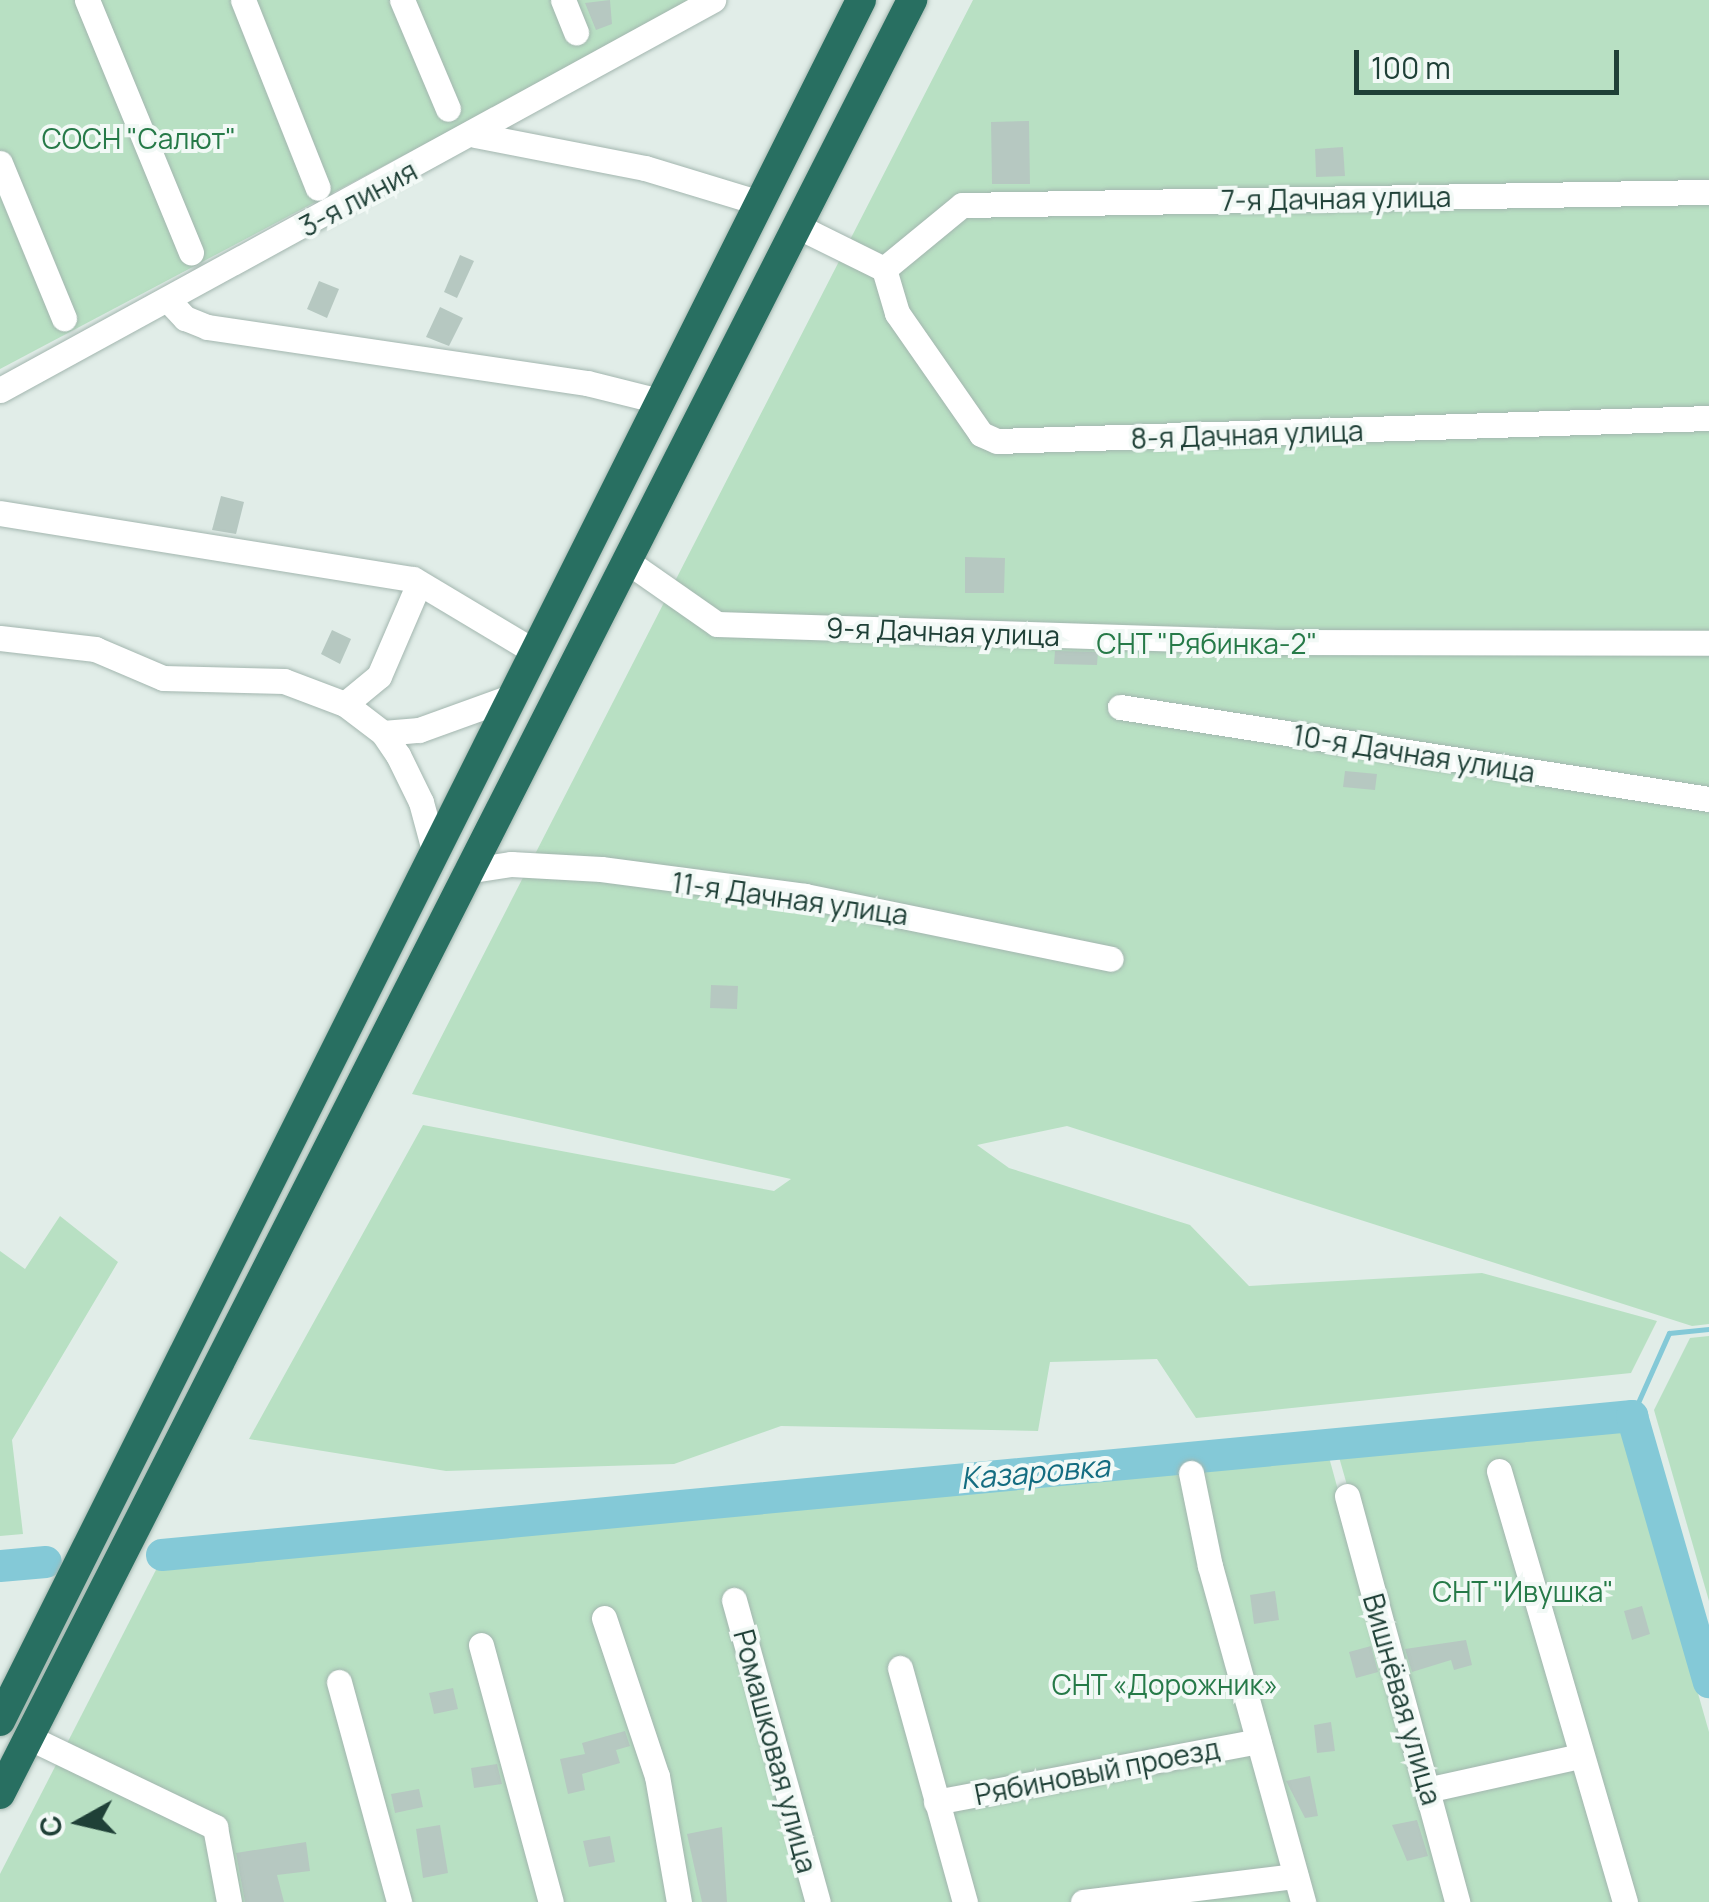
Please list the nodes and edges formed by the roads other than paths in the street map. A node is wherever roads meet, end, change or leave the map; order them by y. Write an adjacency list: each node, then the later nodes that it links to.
1 (87, 0): 17 (street)
2 (242, 0): 12 (street)
3 (402, 0): 9 (street)
4 (562, 0): 8 (street)
5 (713, 0): 10 (street, 3-я линия)
6 (861, 0): 14 (highway)
7 (912, 0): 15 (highway)
8 (576, 33)
9 (448, 109)
10 (474, 135): 14 (street); 20 (street, 3-я линия)
11 (0, 162): 21 (street)
12 (318, 188)
13 (1709, 192): 19 (street, 7-я Дачная улица)
14 (760, 203): 16 (highway)
15 (798, 226): 18 (highway); 19 (street)
16 (741, 241): 18 (highway); 23 (highway)
17 (191, 252)
18 (781, 261): 26 (highway)
19 (884, 268): 24 (street, 8-я Дачная улица)
20 (168, 300): 22 (street, 3-я линия); 23 (street)
21 (64, 318)
22 (0, 390)
23 (660, 401): 30 (highway)
24 (1709, 418)
25 (0, 514): 27 (street)
26 (628, 562): 29 (street, 9-я Дачная улица); 37 (highway)
27 (419, 583): 30 (street); 32 (street)
28 (0, 638): 32 (street)
29 (1709, 643)
30 (535, 652): 31 (highway)
31 (513, 696): 34 (street); 36 (highway)
32 (345, 704): 34 (street)
33 (1120, 707): 35 (street, 10-я Дачная улица)
34 (384, 733): 36 (street)
35 (1709, 800)
36 (435, 854): 47 (highway)
37 (466, 871): 38 (street, 11-я Дачная улица); 48 (highway)
38 (1111, 959)
39 (1498, 1471): 50 (street)
40 (1191, 1474): 49 (street)
41 (1347, 1496): 51 (street, Вишнёвая улица)
42 (734, 1600): 59 (street, Ромашковая улица)
43 (604, 1618): 58 (street)
44 (481, 1645): 57 (street)
45 (900, 1668): 53 (street)
46 (340, 1682): 56 (street)
47 (0, 1721)
48 (28, 1738): 52 (highway); 55 (street)
49 (1258, 1741): 53 (street, Рябиновый проезд); 54 (street)
50 (1580, 1756): 51 (street); 64 (street)
51 (1431, 1788): 63 (street, Вишнёвая улица)
52 (0, 1794)
53 (936, 1802): 60 (street)
54 (1295, 1876): 61 (street); 62 (street)
55 (230, 1902)
56 (399, 1902)
57 (551, 1902)
58 (679, 1902)
59 (818, 1902)
60 (965, 1902)
61 (1083, 1902)
62 (1303, 1902)
63 (1457, 1902)
64 (1625, 1902)

